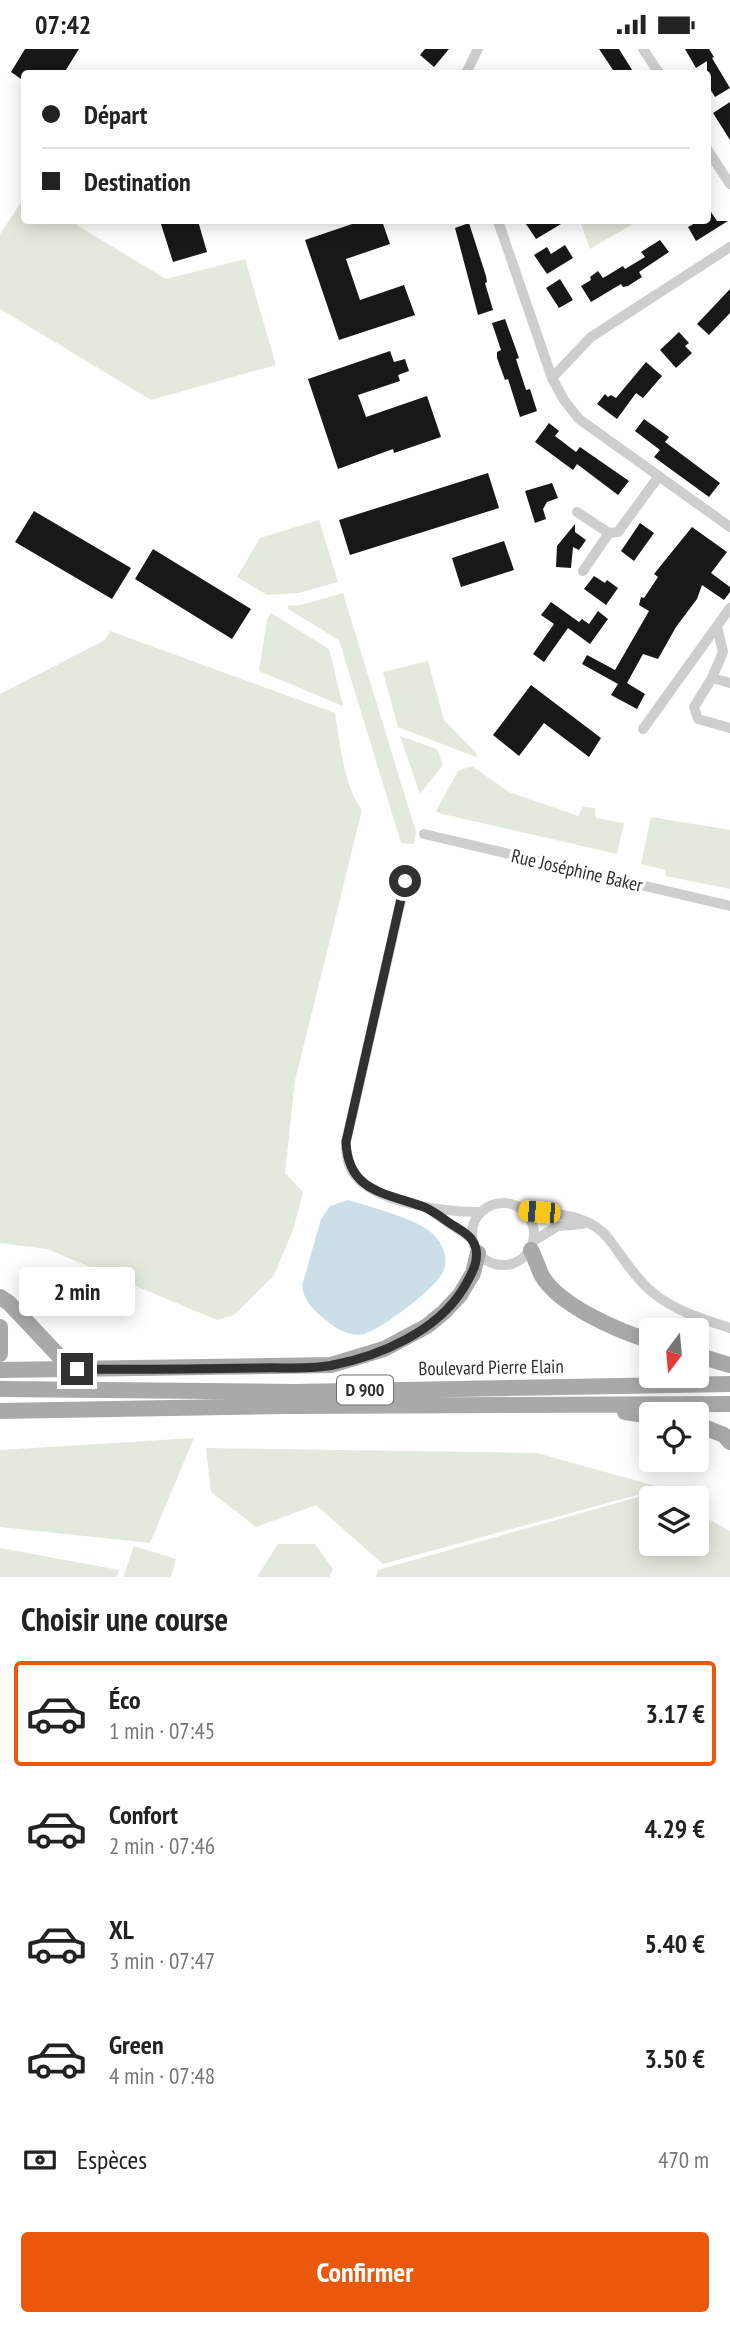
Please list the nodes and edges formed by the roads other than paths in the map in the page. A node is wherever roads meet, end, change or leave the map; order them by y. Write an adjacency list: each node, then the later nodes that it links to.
1 (478, 49): 3 (street)
2 (643, 49): 4 (street)
3 (468, 70)
4 (657, 70)
5 (711, 155): 6 (street)
6 (730, 184)
7 (499, 224): 9 (street)
8 (730, 247): 9 (street)
9 (552, 378): 10 (street)
10 (659, 476): 12 (street); 13 (street)
11 (577, 512): 13 (street)
12 (730, 527)
13 (609, 533): 14 (street)
14 (583, 571)
15 (730, 608): 16 (street)
16 (717, 627): 17 (street); 21 (street)
17 (727, 654): 18 (street)
18 (712, 678): 19 (street); 20 (street)
19 (730, 683)
20 (730, 728)
21 (643, 729)
22 (424, 834): 24 (street, Rue Joséphine Baker)
23 (407, 874): 25 (street)
24 (730, 906)
25 (427, 1208): 27 (street); 30 (street)
26 (524, 1210): 27 (street); 28 (street); 29 (street)
27 (481, 1212): 30 (street)
28 (590, 1223): 29 (street); 33 (street)
29 (533, 1245): 30 (street); 34 (main road)
30 (475, 1246): 38 (main road)
31 (0, 1297): 38 (main road)
32 (0, 1328): 35 (main road)
33 (730, 1328)
34 (639, 1337)
35 (0, 1355)
36 (709, 1359): 37 (main road)
37 (730, 1365)
38 (77, 1369): 39 (main road)
39 (0, 1370)
40 (730, 1384): 41 (main road, Boulevard Pierre Elain / D 900)
41 (0, 1389)
42 (730, 1404): 43 (main road, Boulevard Pierre Elain / D 900)
43 (581, 1405): 44 (main road, Boulevard Pierre Elain / D 900); 45 (main road)
44 (0, 1411)
45 (639, 1414)
46 (709, 1430): 47 (main road)
47 (730, 1442)

